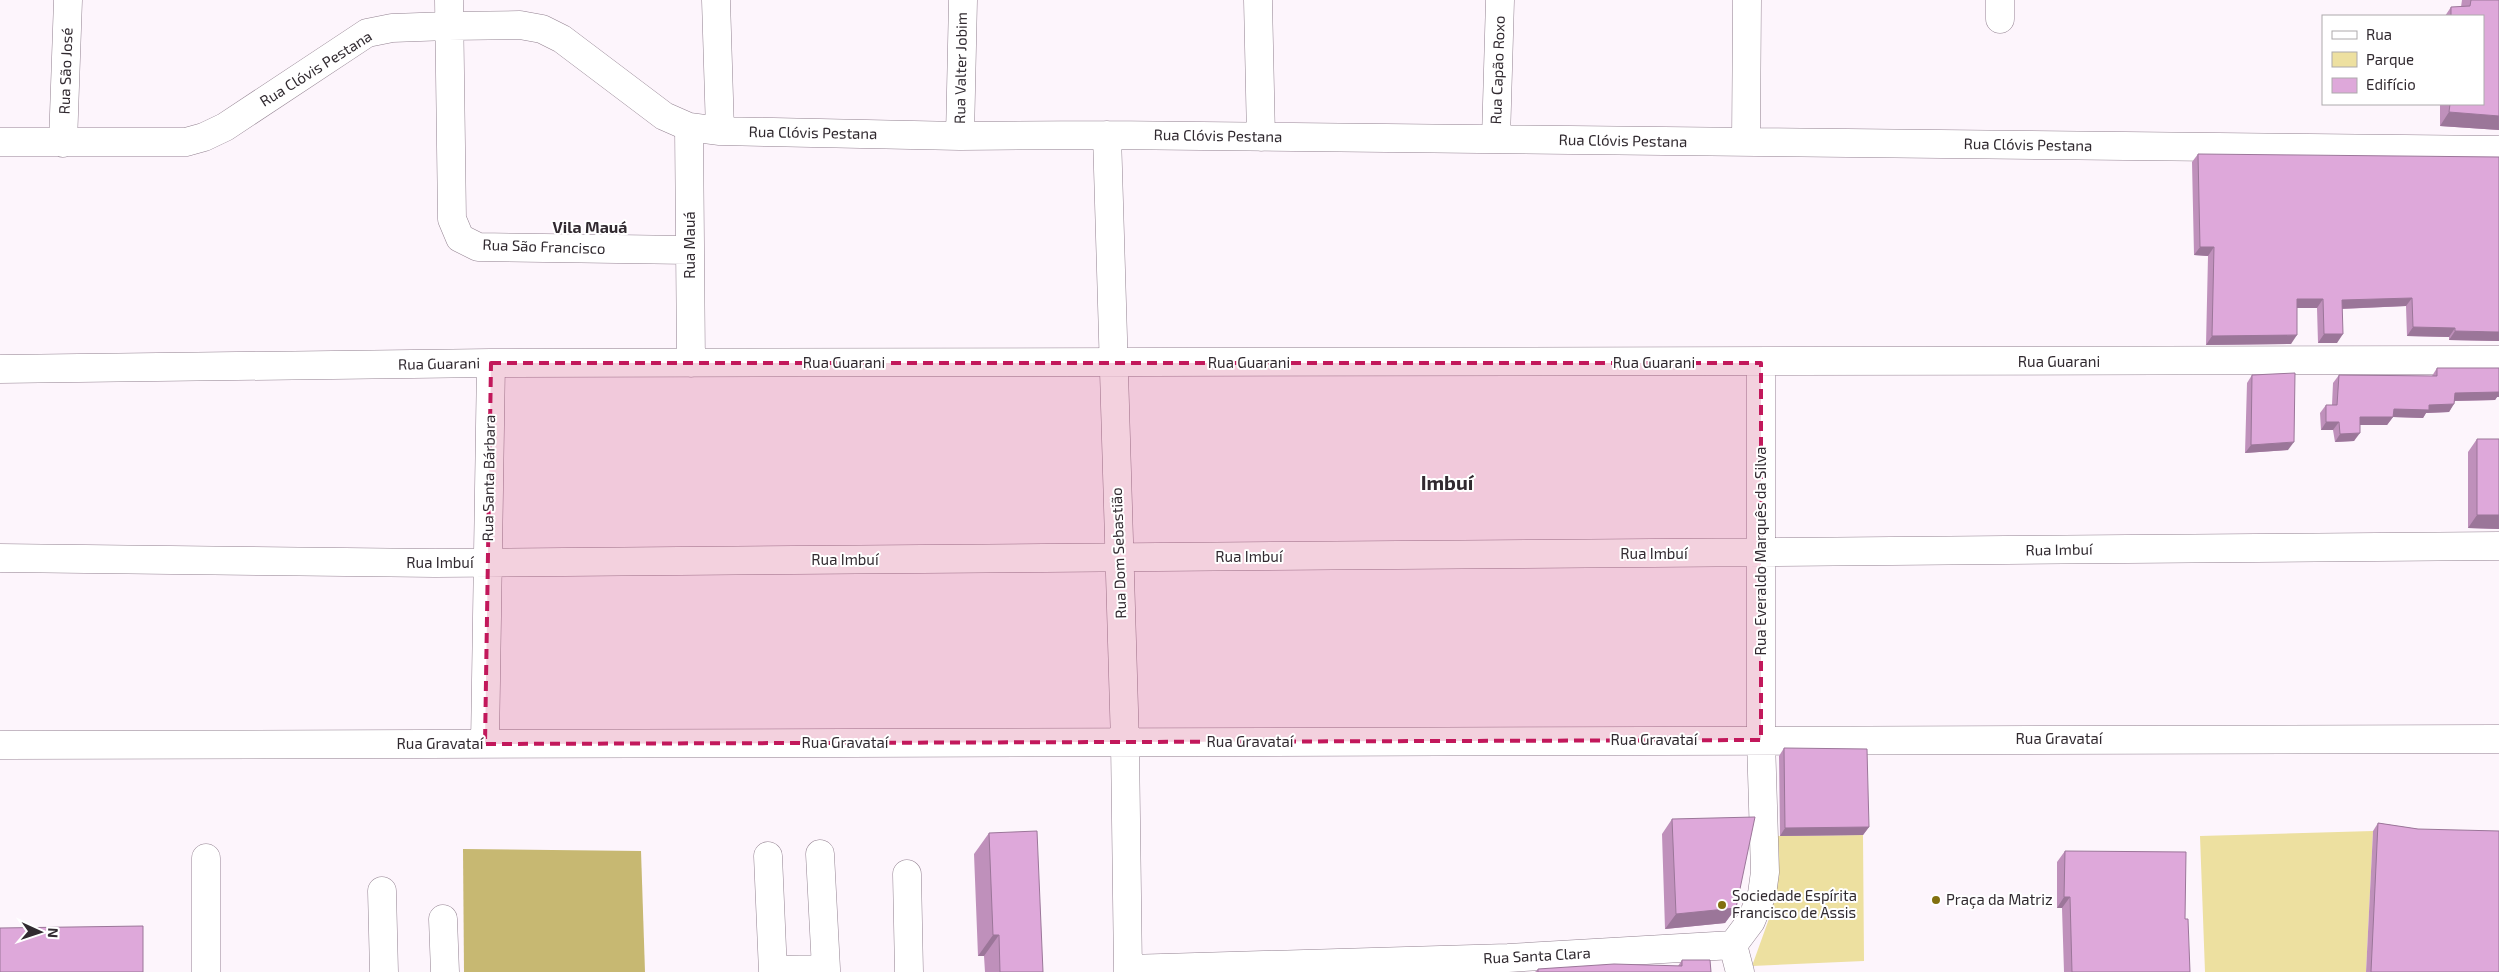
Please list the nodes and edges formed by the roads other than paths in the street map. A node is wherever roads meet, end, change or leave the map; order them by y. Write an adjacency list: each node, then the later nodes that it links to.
1 (68, 0): 15 (street, Rua São José)
2 (716, 0): 9 (street)
3 (963, 0): 11 (street, Rua Valter Jobim)
4 (1258, 0): 12 (street)
5 (1500, 0): 13 (street, Rua Capão Roxo)
6 (1747, 0): 16 (street)
7 (449, 13): 8 (street, Rua Clóvis Pestana); 15 (street, Rua Clóvis Pestana); 18 (street, Rua São Francisco)
8 (689, 127): 9 (street, Rua Clóvis Pestana); 18 (street, Rua Mauá)
9 (720, 131): 11 (street, Rua Clóvis Pestana)
10 (1107, 135): 11 (street, Rua Clóvis Pestana); 12 (street, Rua Clóvis Pestana); 22 (street, Rua Dom Sebastião)
11 (960, 136)
12 (1261, 136): 13 (street, Rua Clóvis Pestana)
13 (1496, 139): 16 (street, Rua Clóvis Pestana)
14 (0, 142): 15 (street, Rua Clóvis Pestana)
15 (64, 142)
16 (1746, 142): 17 (street, Rua Clóvis Pestana)
17 (2499, 150)
18 (689, 250): 21 (street, Rua Mauá)
19 (2499, 360): 23 (street, Rua Guarani)
20 (491, 363): 21 (street, Rua Guarani); 24 (street, Rua Guarani); 29 (street, Rua Santa Bárbara)
21 (691, 363): 22 (street, Rua Guarani)
22 (1114, 363): 23 (street, Rua Guarani); 28 (street, Rua Dom Sebastião)
23 (1761, 363): 26 (street, Rua Everaldo Marquês da Silva)
24 (0, 368)
25 (2499, 546): 26 (street, Rua Imbuí)
26 (1760, 553): 28 (street, Rua Imbuí); 31 (street, Rua Everaldo Marquês da Silva)
27 (0, 558): 29 (street, Rua Imbuí)
28 (1120, 558): 29 (street, Rua Imbuí); 32 (street, Rua Dom Sebastião)
29 (488, 563): 33 (street, Rua Santa Bárbara)
30 (2499, 739): 31 (street, Rua Gravataí)
31 (1761, 740): 32 (street, Rua Gravataí); 41 (street)
32 (1125, 742): 33 (street, Rua Gravataí); 45 (street, Rua Dom Sebastião)
33 (486, 744): 34 (street, Rua Gravataí)
34 (0, 745)
35 (820, 854): 44 (street)
36 (768, 856): 43 (street)
37 (206, 858): 46 (street)
38 (907, 874): 49 (street)
39 (382, 891): 47 (street)
40 (443, 919): 48 (street)
41 (1733, 945): 42 (street, Rua Santa Clara); 50 (street)
42 (1508, 965): 45 (street, Rua Santa Clara)
43 (773, 971): 44 (street)
44 (826, 971)
45 (1128, 971)
46 (206, 972)
47 (384, 972)
48 (445, 972)
49 (909, 972)
50 (1740, 972)

